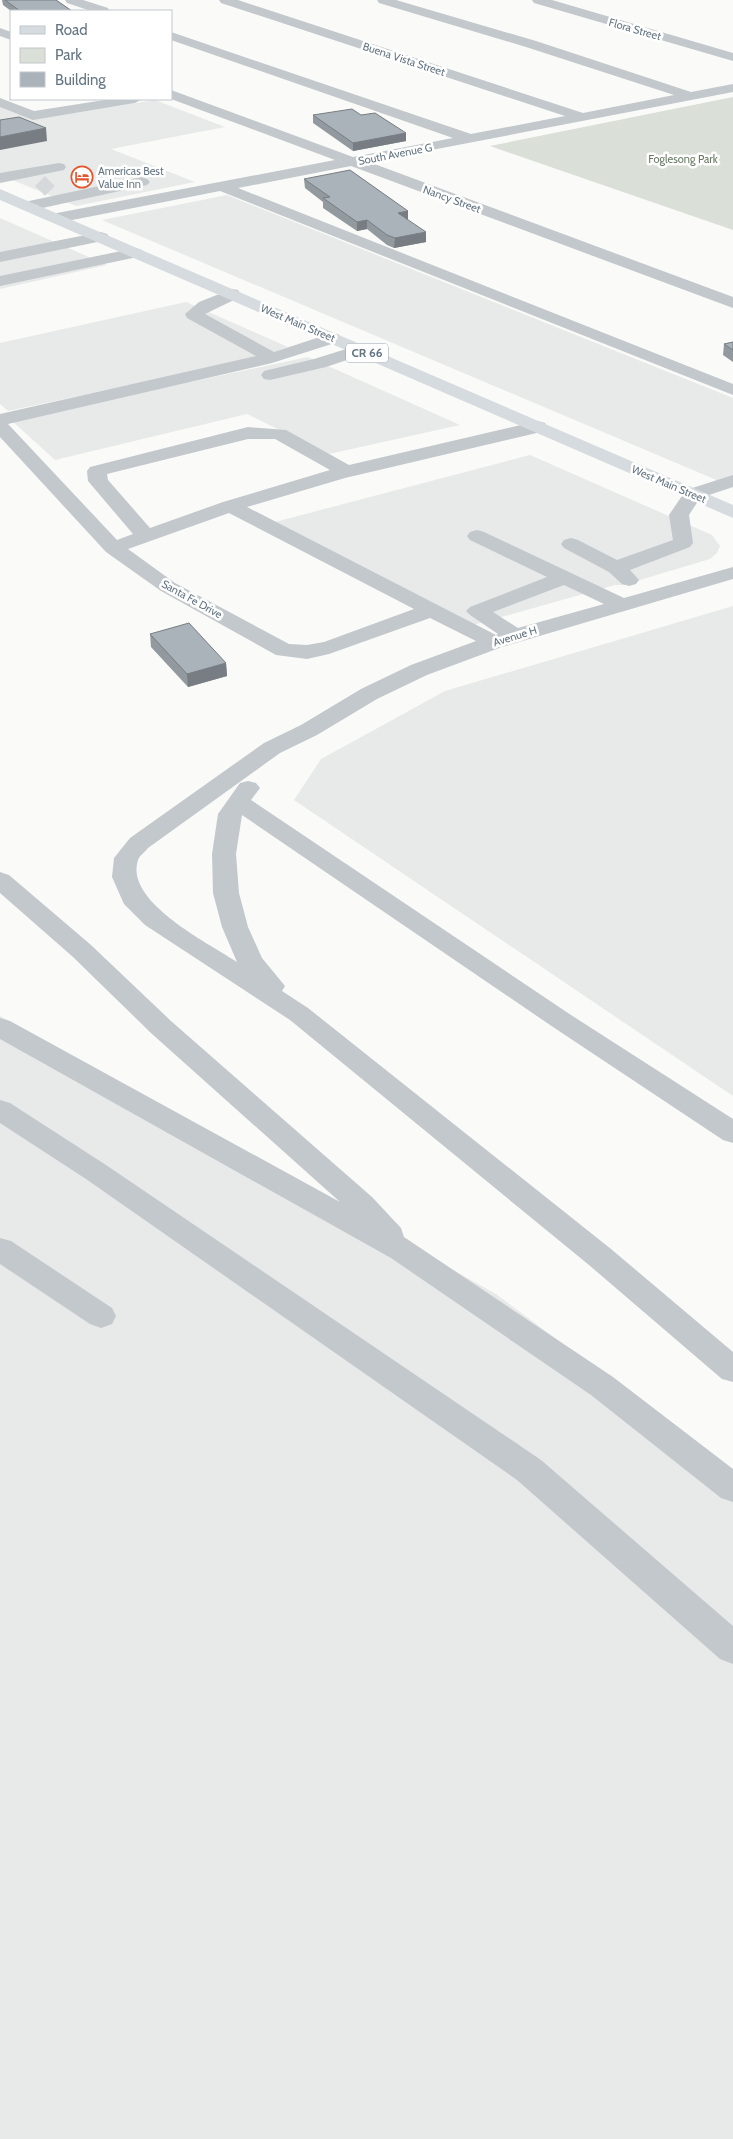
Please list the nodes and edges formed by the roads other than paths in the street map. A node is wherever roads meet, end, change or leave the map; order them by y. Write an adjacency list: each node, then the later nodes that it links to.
1 (71, 0): 5 (street)
2 (225, 0): 14 (street, Buena Vista Street)
3 (383, 0): 10 (street)
4 (538, 0): 7 (street, Flora Street)
5 (100, 10)
6 (172, 36): 16 (street)
7 (733, 57)
8 (733, 88): 10 (street, South Avenue G)
9 (172, 94): 17 (street, Nancy Street)
10 (691, 96): 14 (street, South Avenue G)
11 (128, 100): 12 (street)
12 (0, 102)
13 (0, 116): 15 (street)
14 (584, 118): 16 (street, South Avenue G)
15 (15, 126)
16 (473, 139): 17 (street, South Avenue G)
17 (352, 163): 21 (street, South Avenue G); 31 (street, Nancy Street)
18 (59, 167): 19 (street)
19 (4, 177): 22 (street)
20 (142, 182): 22 (street)
21 (223, 187): 25 (street, South Avenue G); 35 (street)
22 (49, 190): 24 (street)
23 (0, 194): 24 (main road, West Main Street / CR 66)
24 (29, 206): 25 (main road, West Main Street / CR 66)
25 (57, 218): 26 (main road, West Main Street / CR 66)
26 (101, 238): 27 (main road, West Main Street / CR 66); 28 (street)
27 (136, 253): 29 (street); 30 (main road, West Main Street / CR 66)
28 (0, 257)
29 (0, 281)
30 (232, 294): 32 (main road, West Main Street / CR 66); 34 (street)
31 (733, 303)
32 (332, 338): 33 (main road, West Main Street / CR 66); 34 (street)
33 (359, 350): 38 (main road, West Main Street / CR 66); 39 (street)
34 (272, 358): 36 (street)
35 (733, 390)
36 (0, 420)
37 (0, 426): 48 (street, Santa Fe Drive)
38 (538, 427): 40 (street); 42 (main road, West Main Street / CR 66)
39 (42, 428)
40 (346, 471): 43 (street); 45 (street)
41 (733, 481): 42 (street)
42 (693, 494): 44 (main road, West Main Street / CR 66); 49 (street)
43 (230, 506): 45 (street); 54 (street)
44 (733, 512)
45 (146, 536): 48 (street)
46 (477, 536): 51 (street)
47 (571, 544): 49 (street)
48 (113, 548): 54 (street, Santa Fe Drive)
49 (616, 568): 52 (street)
50 (733, 573): 52 (street, Avenue H)
51 (565, 577): 53 (street); 55 (street)
52 (649, 597): 53 (street, Avenue H)
53 (623, 605): 55 (street, Avenue H)
54 (431, 610): 55 (street)
55 (504, 639): 56 (street, Avenue H)
56 (309, 730): 57 (street); 59 (street)
57 (238, 802): 59 (street); 62 (street)
58 (0, 880): 64 (street)
59 (299, 1014): 66 (street)
60 (0, 1027): 64 (street)
61 (0, 1110): 68 (street)
62 (733, 1133)
63 (0, 1249): 65 (street)
64 (402, 1250): 67 (street)
65 (101, 1316)
66 (733, 1370)
67 (733, 1488)
68 (733, 1648)

